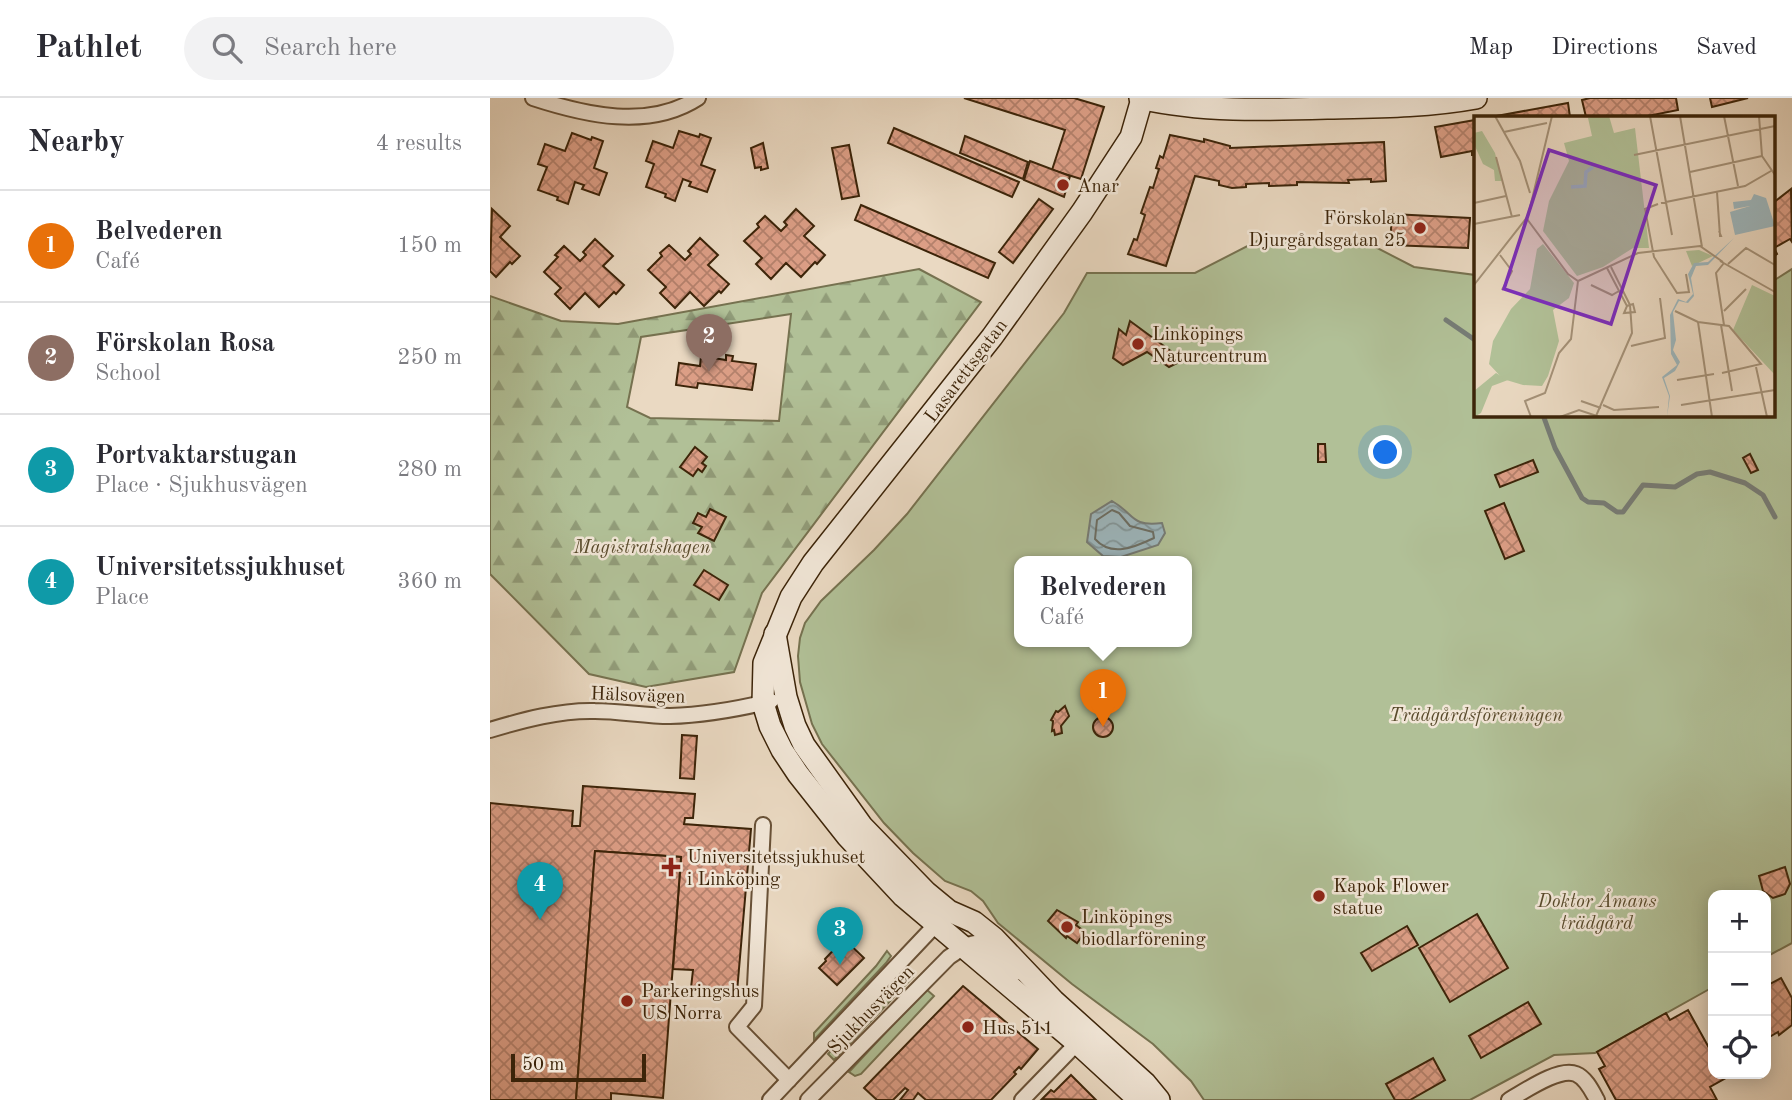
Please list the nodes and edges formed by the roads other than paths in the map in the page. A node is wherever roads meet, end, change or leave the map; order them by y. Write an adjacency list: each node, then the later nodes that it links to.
1 (533, 98): 2 (street)
2 (698, 98)
3 (1141, 98): 4 (main road); 5 (main road, Lasarettsgatan)
4 (1476, 98)
5 (775, 634): 6 (main road, Lasarettsgatan); 7 (main road, Lasarettsgatan)
6 (786, 697): 7 (street, Hälsovägen); 10 (main road, Lasarettsgatan)
7 (763, 703): 8 (street, Hälsovägen); 10 (main road, Lasarettsgatan)
8 (490, 730)
9 (763, 825): 14 (street)
10 (942, 918): 11 (main road, Lasarettsgatan); 12 (main road, Lasarettsgatan); 14 (street, Sjukhusvägen)
11 (962, 948): 12 (street, Lasarettsgatan); 13 (main road, Lasarettsgatan); 17 (street, Sjukhusvägen)
12 (1054, 1001): 13 (main road, Lasarettsgatan)
13 (1083, 1038): 15 (main road, Lasarettsgatan); 18 (street); 19 (main road, Lasarettsgatan)
14 (789, 1080): 16 (street, Sjukhusvägen)
15 (1127, 1096)
16 (770, 1100)
17 (808, 1100)
18 (1022, 1100)
19 (1159, 1100)
20 (1509, 1100): 21 (street)
21 (1597, 1100)

